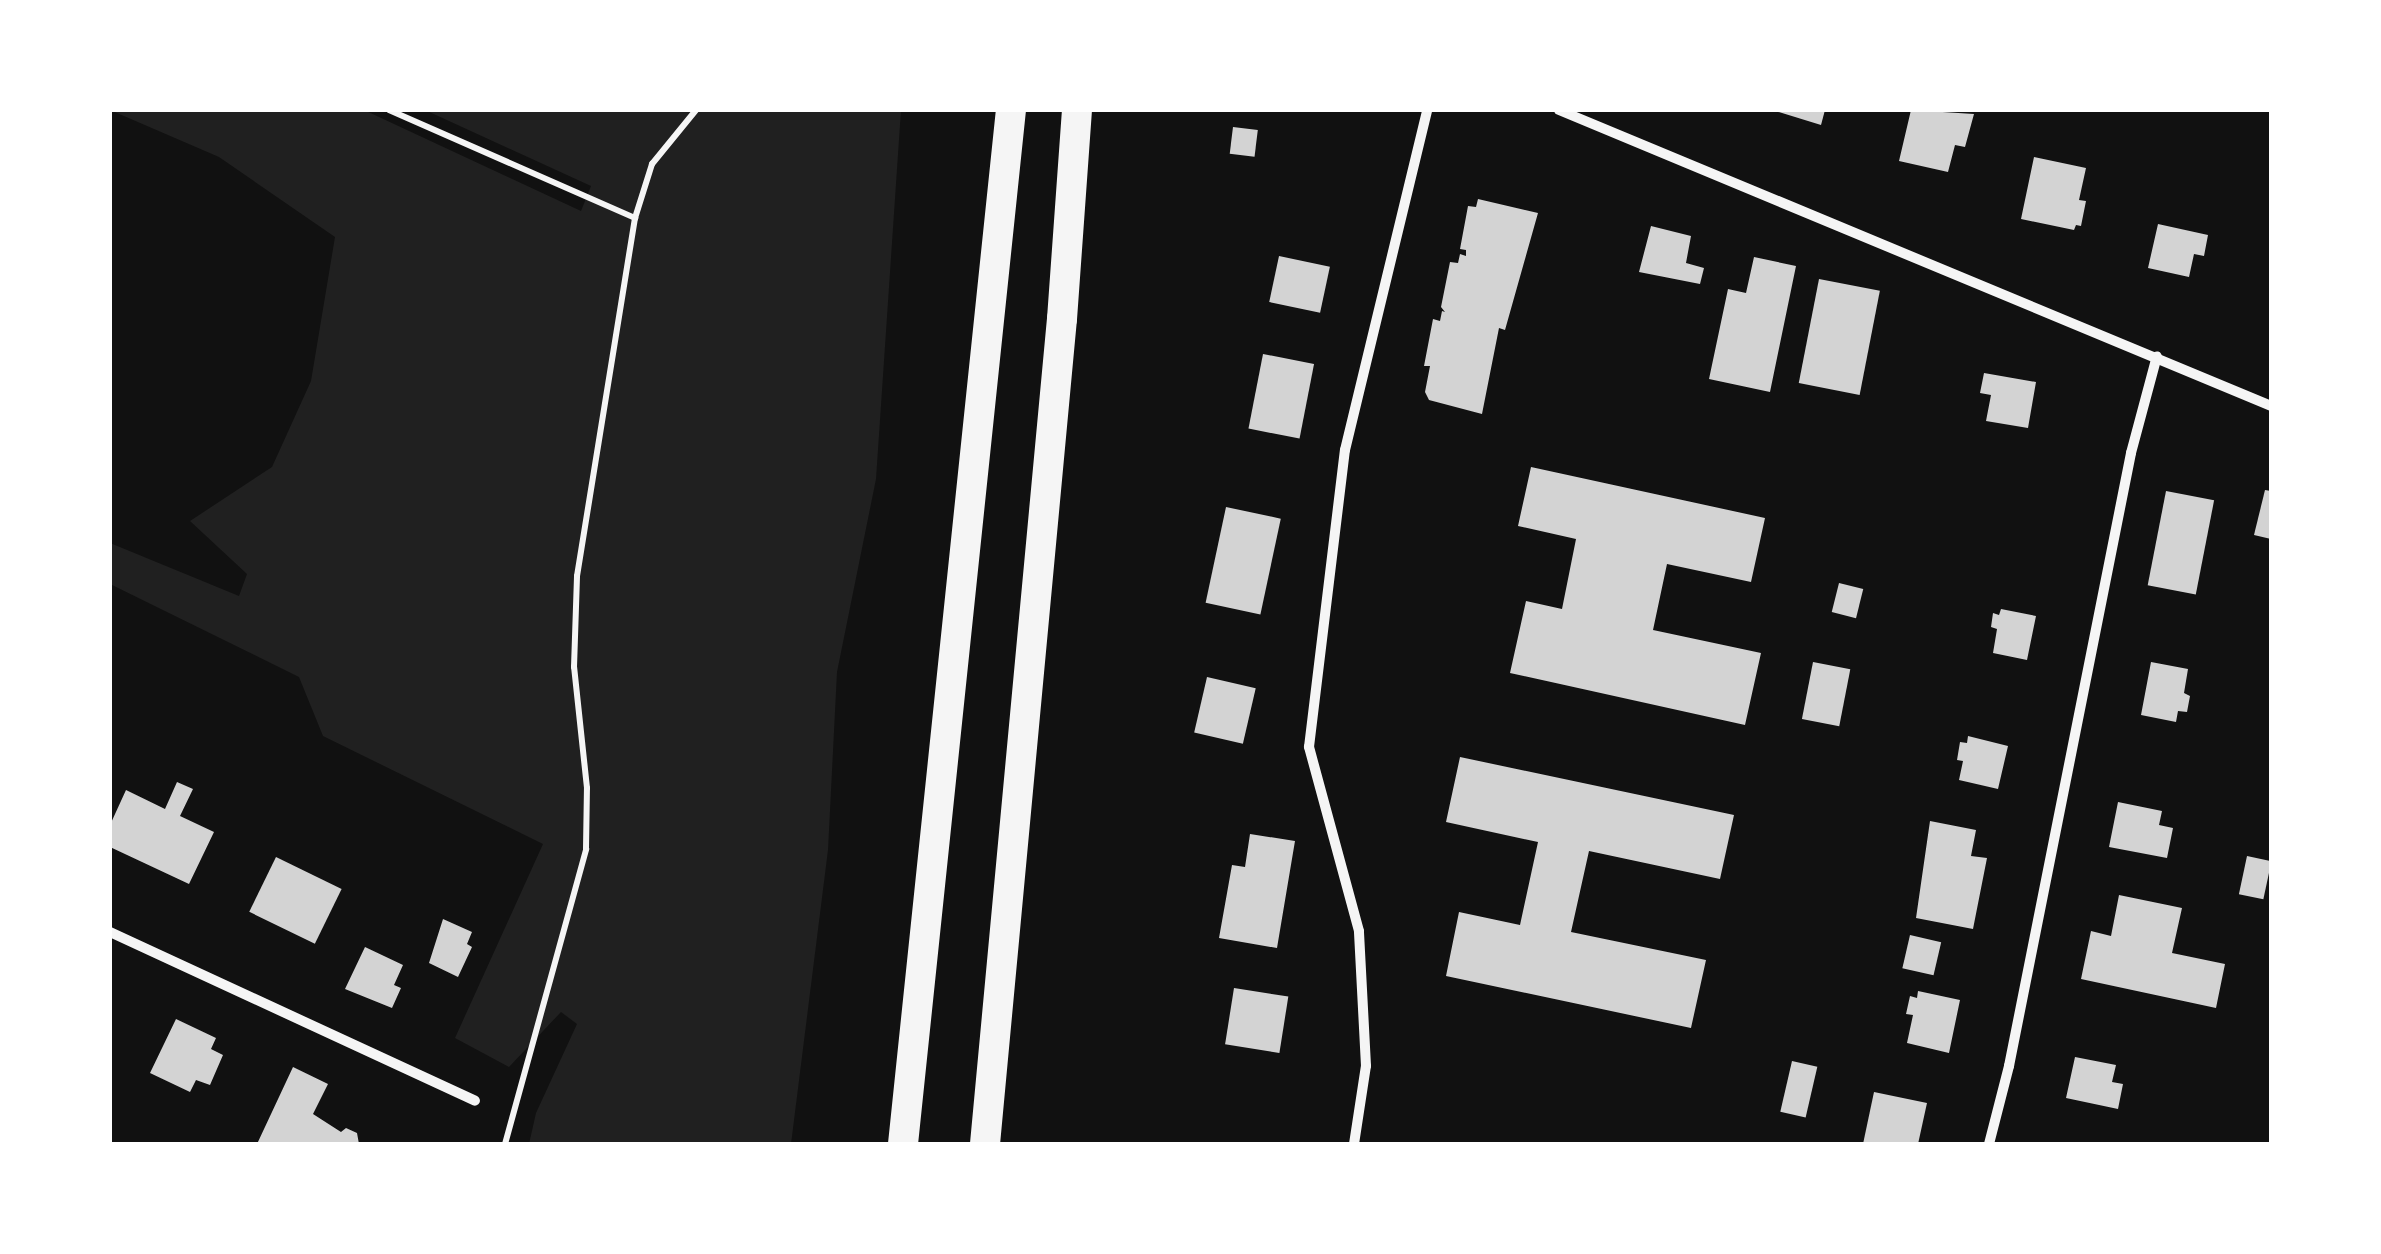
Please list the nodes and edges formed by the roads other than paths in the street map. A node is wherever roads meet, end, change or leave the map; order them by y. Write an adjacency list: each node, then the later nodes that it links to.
1 (1011, 110): 9 (highway)
2 (1077, 110): 10 (highway)
3 (1427, 110): 11 (street)
4 (1559, 110): 5 (street)
5 (2157, 356): 6 (street); 12 (street)
6 (2271, 406)
7 (110, 932): 8 (street)
8 (475, 1101)
9 (903, 1144)
10 (985, 1144)
11 (1354, 1144)
12 (1990, 1144)

